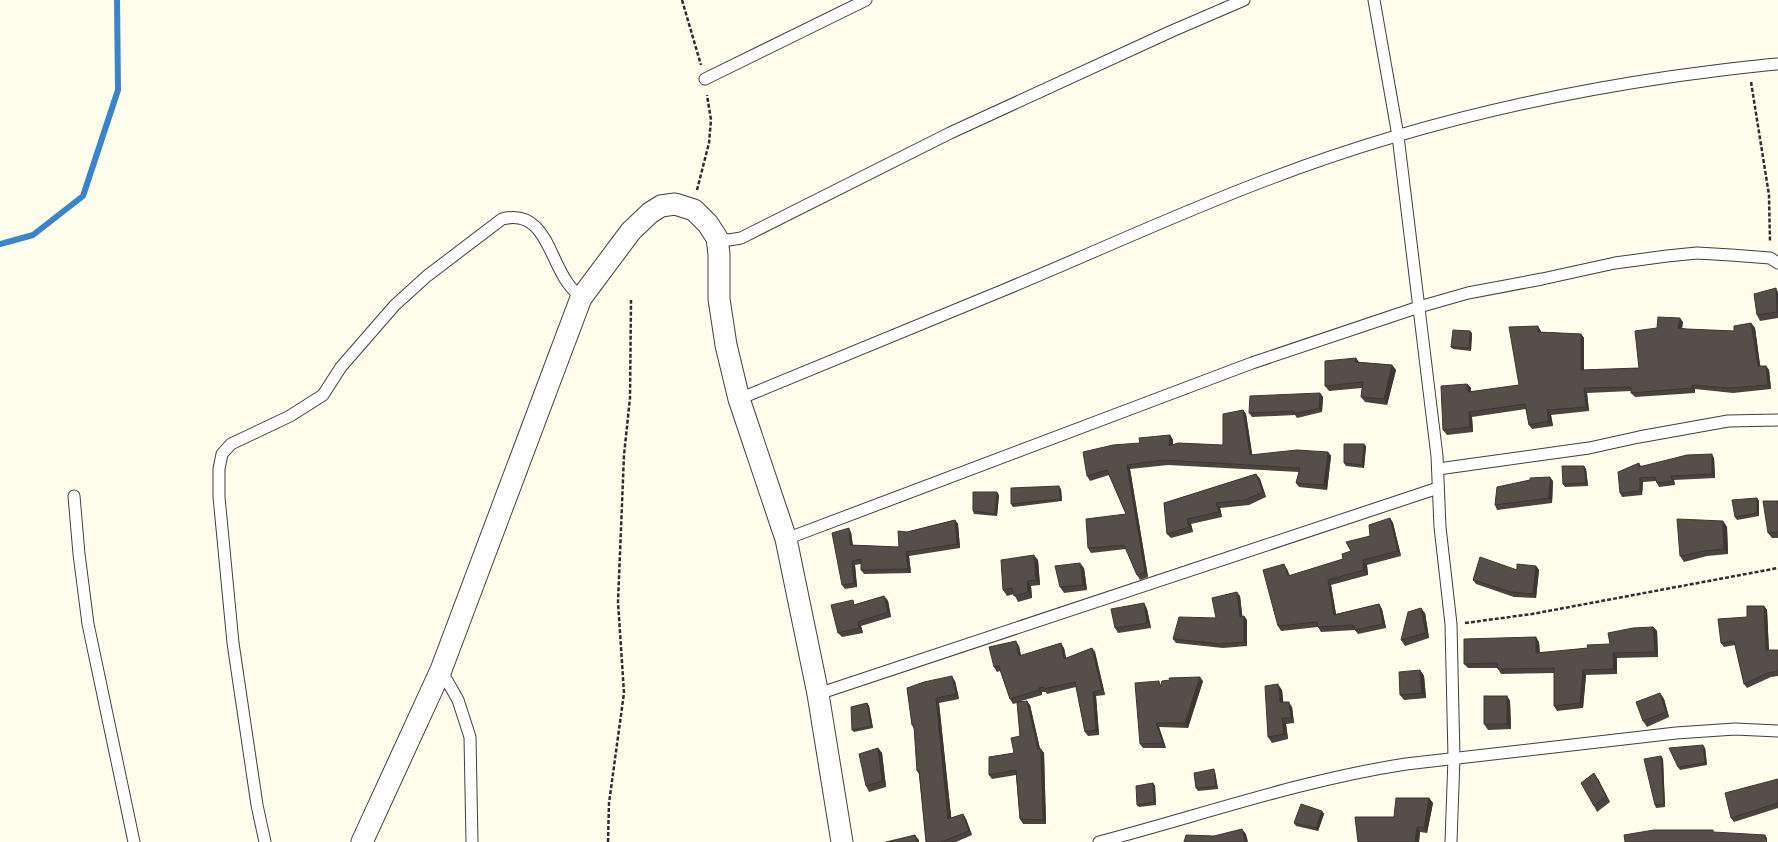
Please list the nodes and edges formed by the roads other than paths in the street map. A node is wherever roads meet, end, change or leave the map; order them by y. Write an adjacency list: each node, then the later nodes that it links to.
1 (866, 0): 5 (lane)
2 (1244, 0): 7 (lane)
3 (1374, 0): 6 (lane)
4 (1778, 64): 6 (lane)
5 (705, 79)
6 (1398, 136): 10 (lane); 11 (lane)
7 (717, 238): 9 (street); 11 (street)
8 (1774, 261): 10 (lane)
9 (581, 298): 17 (street); 22 (lane)
10 (1419, 307): 13 (lane); 16 (lane)
11 (739, 399): 16 (street)
12 (1778, 420): 13 (lane)
13 (1438, 469): 14 (lane)
14 (1438, 488): 18 (lane); 20 (lane)
15 (74, 496): 21 (lane)
16 (786, 539): 18 (street)
17 (441, 670): 23 (street); 24 (lane)
18 (818, 694): 25 (street)
19 (1778, 731): 20 (lane)
20 (1454, 758): 26 (lane); 27 (lane)
21 (134, 842)
22 (265, 842)
23 (362, 842)
24 (472, 842)
25 (842, 842)
26 (1099, 842)
27 (1451, 842)

